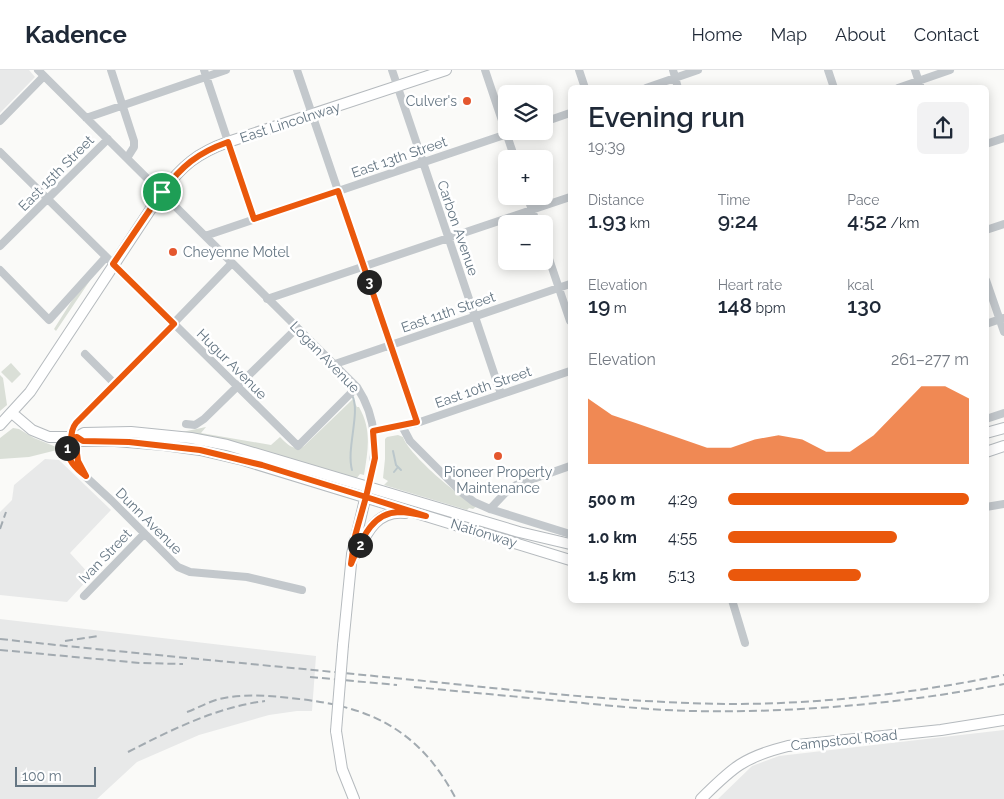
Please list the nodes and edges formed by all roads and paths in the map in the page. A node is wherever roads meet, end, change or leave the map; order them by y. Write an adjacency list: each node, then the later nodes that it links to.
1 (38, 70): 15 (street, Logan Avenue)
2 (111, 70): 21 (street)
3 (226, 70): 13 (street, East 15th Street)
4 (297, 70): 23 (street)
5 (392, 70): 20 (street, Carbon Avenue)
6 (446, 70): 20 (main road, East Lincolnway)
7 (485, 70): 22 (street)
8 (579, 70): 17 (street)
9 (698, 70): 14 (street)
10 (828, 70): 19 (street)
11 (915, 70): 16 (street)
12 (950, 70): 16 (street)
13 (205, 73): 21 (street, East 15th Street); 31 (street)
14 (674, 74): 18 (street)
15 (44, 76): 25 (street, Logan Avenue); 27 (street)
16 (920, 84)
17 (584, 85)
18 (652, 85)
19 (833, 85)
20 (397, 87): 23 (main road, East Lincolnway); 35 (street, Carbon Avenue)
21 (123, 106): 25 (street, East 15th Street); 34 (street)
22 (498, 110)
23 (312, 114): 31 (main road, East Lincolnway); 36 (street)
24 (568, 114): 26 (street)
25 (86, 118): 30 (street, Logan Avenue)
26 (553, 119)
27 (0, 121)
28 (498, 138): 35 (street, East 13th Street)
29 (1004, 138): 32 (street)
30 (108, 139): 34 (street, Logan Avenue); 38 (street, East 15th Street)
31 (228, 142): 37 (main road, East Lincolnway); 43 (street)
32 (989, 143)
33 (0, 152): 38 (street, Hugur Avenue)
34 (127, 158): 37 (street, Logan Avenue)
35 (423, 163): 36 (street, East 13th Street); 47 (street, Carbon Avenue)
36 (338, 191): 43 (street, East 13th Street); 52 (street)
37 (162, 192): 46 (street, Logan Avenue); 51 (main road, East Lincolnway)
38 (47, 198): 48 (street, East 15th Street); 49 (street, Hugur Avenue)
39 (568, 198): 41 (street)
40 (530, 205): 41 (street)
41 (532, 210): 42 (street); 47 (street)
42 (534, 215)
43 (254, 219): 46 (street, East 13th Street)
44 (1004, 224): 45 (street)
45 (989, 229)
46 (205, 236): 50 (street, Logan Avenue)
47 (448, 238): 52 (street); 60 (street, Carbon Avenue)
48 (0, 246)
49 (106, 257): 51 (street, Hugur Avenue); 53 (street)
50 (232, 263): 58 (street, Logan Avenue); 63 (street)
51 (113, 264): 63 (street, Hugur Avenue); 74 (main road, East Lincolnway)
52 (364, 266): 58 (street); 66 (street)
53 (0, 270)
54 (553, 270): 57 (street)
55 (568, 285): 57 (street, East 11th Street)
56 (989, 287): 61 (street)
57 (559, 288): 59 (street); 60 (street, East 11th Street)
58 (267, 299): 64 (street, Logan Avenue)
59 (568, 315)
60 (475, 316): 66 (street, East 11th Street); 73 (street, Carbon Avenue)
61 (1002, 319): 62 (street); 65 (street)
62 (989, 323)
63 (174, 324): 70 (street); 71 (street, Hugur Avenue)
64 (296, 328): 68 (street, Logan Avenue); 71 (street)
65 (1004, 332)
66 (390, 345): 68 (street, East 11th Street); 77 (street)
67 (85, 354): 70 (street)
68 (334, 364): 72 (street, Logan Avenue)
69 (568, 372): 73 (street, East 10th Street)
70 (115, 384): 84 (street)
71 (238, 387): 72 (street, Hugur Avenue); 78 (street)
72 (357, 387): 82 (street, Logan Avenue)
73 (501, 394): 77 (street, East 10th Street)
74 (12, 413): 79 (main road, East Lincolnway); 84 (main road, Nationway)
75 (1004, 413): 76 (street)
76 (989, 418)
77 (417, 422): 80 (street, East 10th Street)
78 (186, 424)
79 (0, 425)
80 (402, 426): 82 (street, East 10th Street); 92 (street)
81 (1004, 428): 83 (main road)
82 (373, 431): 88 (street, Logan Avenue)
83 (989, 432)
84 (73, 439): 88 (main road, Nationway); 89 (main road, Nationway); 95 (street, Dunn Avenue)
85 (1004, 446): 86 (main road)
86 (989, 451)
87 (568, 467): 92 (street)
88 (369, 486): 89 (main road, Logan Avenue); 96 (main road, Nationway)
89 (366, 497): 93 (main road, Nationway); 98 (main road, Logan Avenue)
90 (1004, 504): 91 (street)
91 (989, 506)
92 (490, 509): 94 (street)
93 (426, 516): 97 (main road, Nationway); 98 (main road)
94 (568, 533)
95 (144, 534): 99 (street, Dunn Avenue); 100 (street, Ivan Street)
96 (568, 544)
97 (568, 559)
98 (351, 564): 104 (main road, Logan Avenue, bridge)
99 (302, 590)
100 (84, 596)
101 (733, 603): 102 (street)
102 (745, 643)
103 (1004, 720): 105 (main road, Campstool Road)
104 (354, 799)
105 (701, 799)

